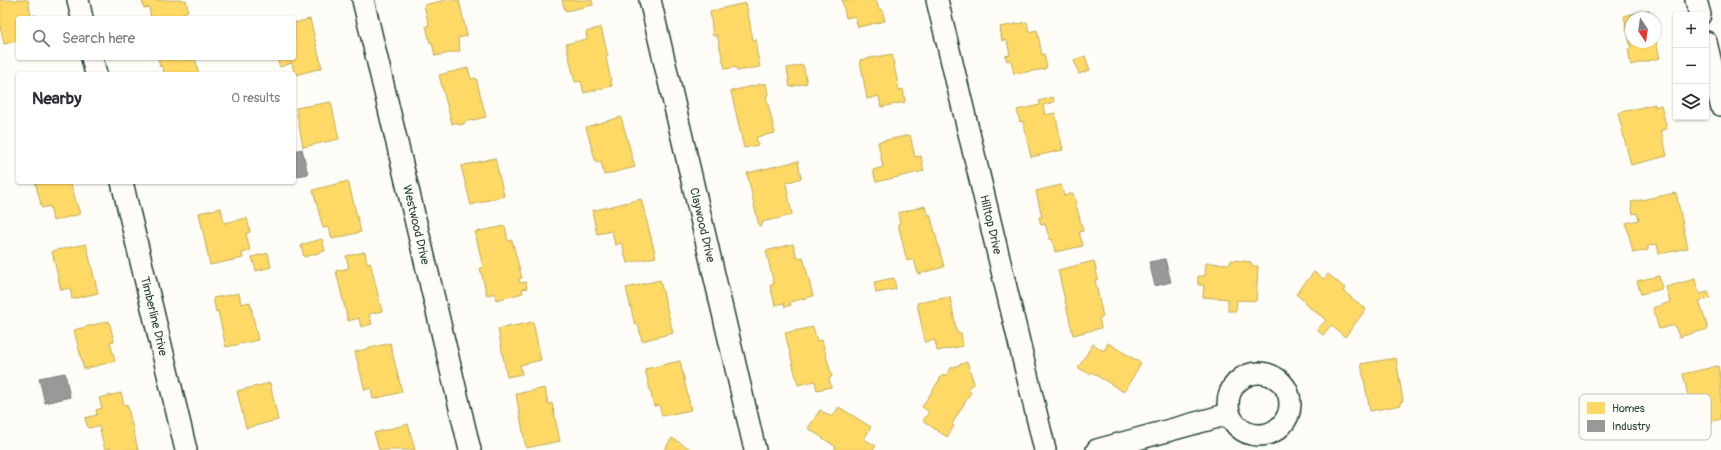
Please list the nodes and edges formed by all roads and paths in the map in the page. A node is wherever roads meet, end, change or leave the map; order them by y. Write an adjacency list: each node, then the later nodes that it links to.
1 (78, 0): 7 (street)
2 (363, 0): 15 (street, Westwood Drive)
3 (650, 0): 16 (street, Claywood Drive)
4 (937, 0): 17 (street, Hilltop Drive)
5 (1696, 0): 6 (street)
6 (1699, 12)
7 (82, 16)
8 (1707, 48): 11 (street)
9 (92, 60): 10 (street)
10 (96, 72)
11 (1721, 105)
12 (122, 184): 14 (street, Timberline Drive)
13 (1229, 414): 18 (street)
14 (186, 450)
15 (470, 450)
16 (755, 450)
17 (1045, 450)
18 (1097, 450)

